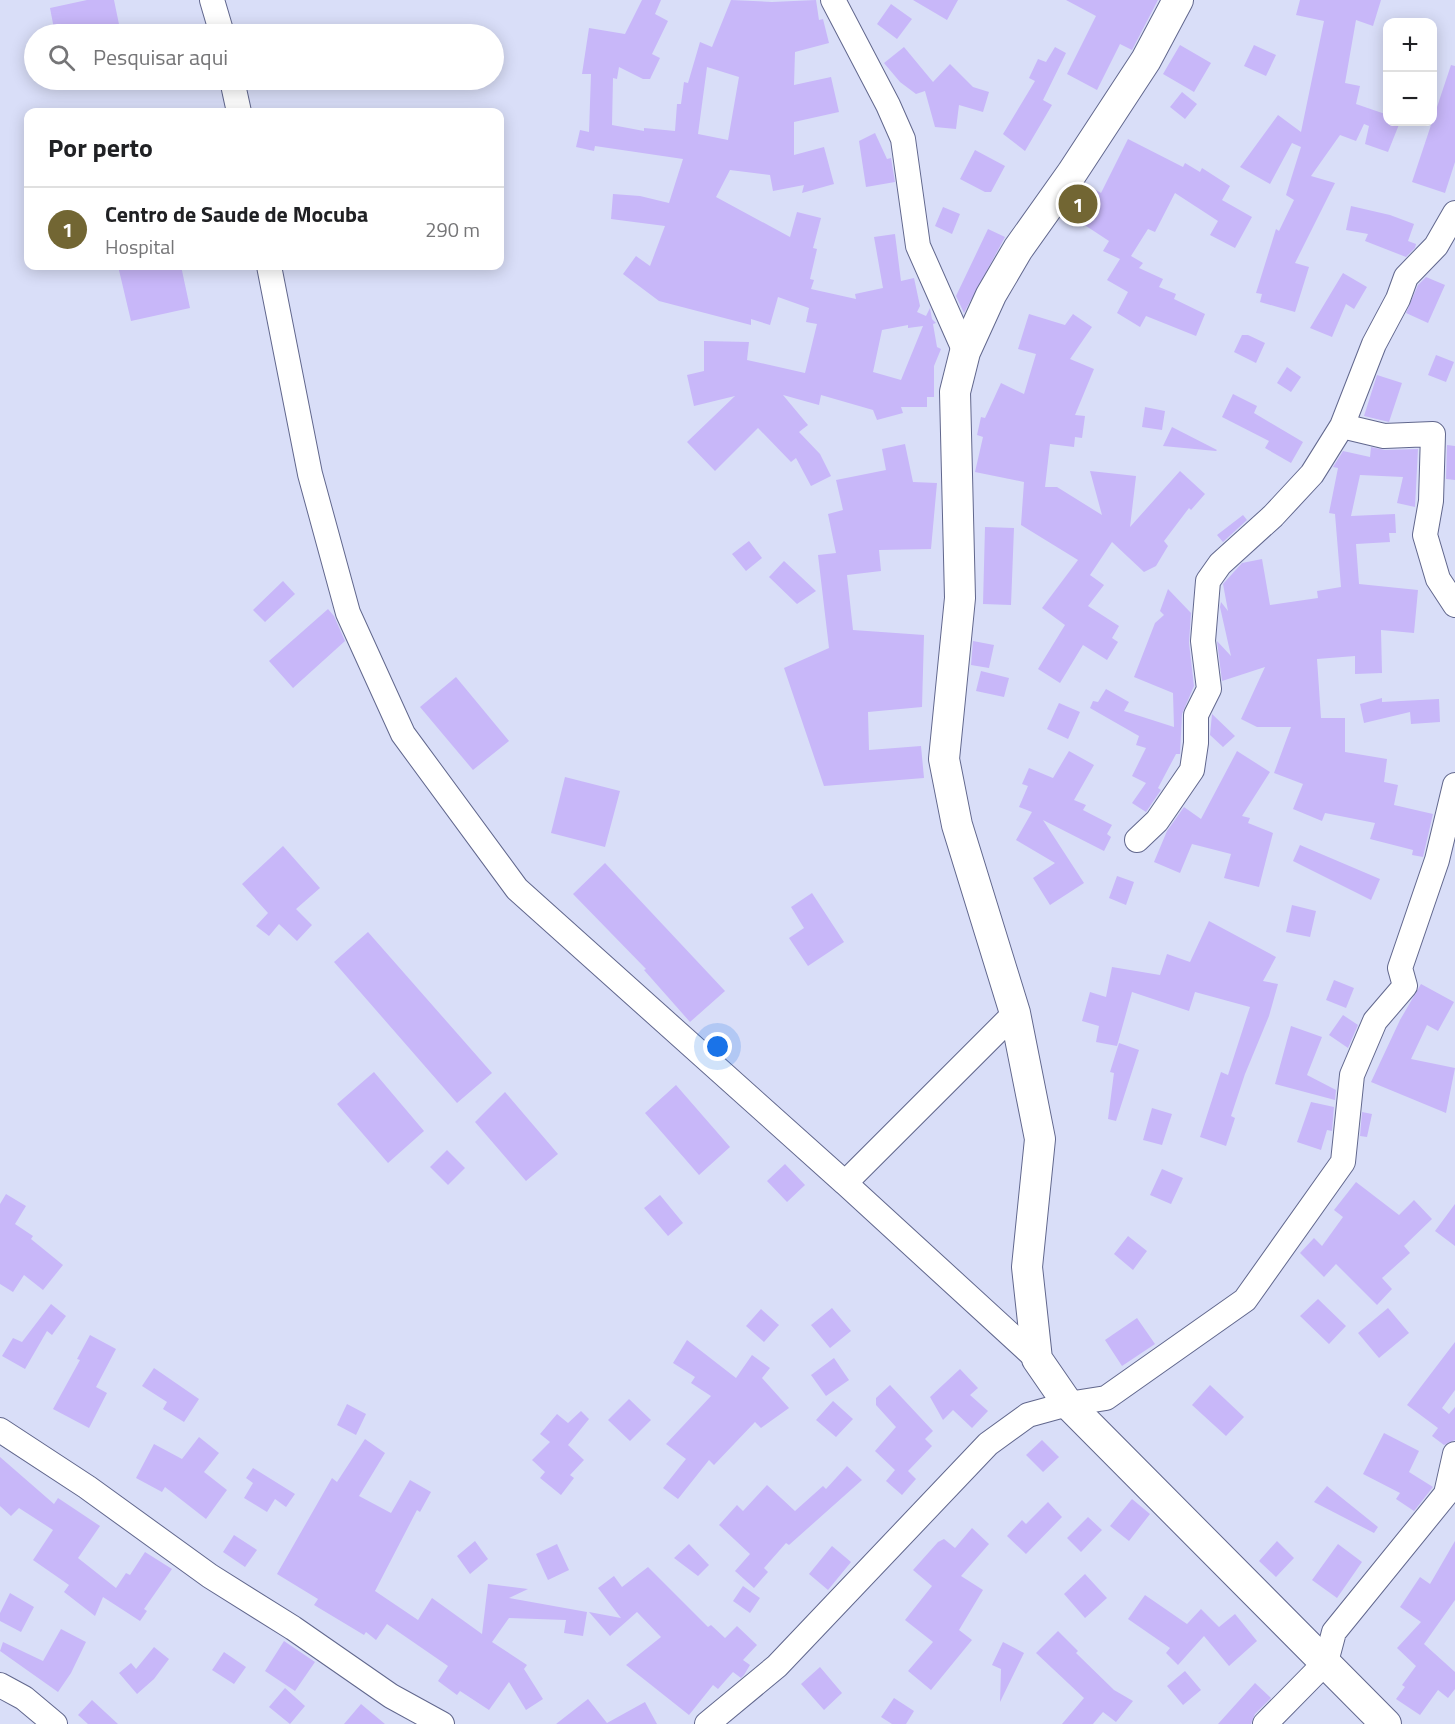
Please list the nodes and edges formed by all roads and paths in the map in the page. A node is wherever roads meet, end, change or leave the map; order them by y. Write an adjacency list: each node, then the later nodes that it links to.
1 (212, 0): 4 (street)
2 (833, 0): 10 (street)
3 (1178, 0): 10 (street)
4 (219, 24)
5 (234, 90): 6 (street)
6 (238, 108)
7 (1455, 213): 8 (street)
8 (1445, 250): 11 (street)
9 (270, 270): 16 (street)
10 (964, 352): 15 (street)
11 (1342, 426): 12 (street); 14 (street)
12 (1455, 605)
13 (1455, 785): 18 (street)
14 (1137, 840)
15 (1015, 1013): 16 (street); 17 (street)
16 (845, 1182): 17 (street)
17 (1037, 1359): 18 (street)
18 (1068, 1404): 21 (street); 25 (street)
19 (0, 1430): 24 (street)
20 (1455, 1454): 21 (street)
21 (1326, 1662): 26 (street); 27 (street)
22 (0, 1685): 23 (street)
23 (55, 1724)
24 (442, 1724)
25 (707, 1724)
26 (1266, 1724)
27 (1386, 1724)

